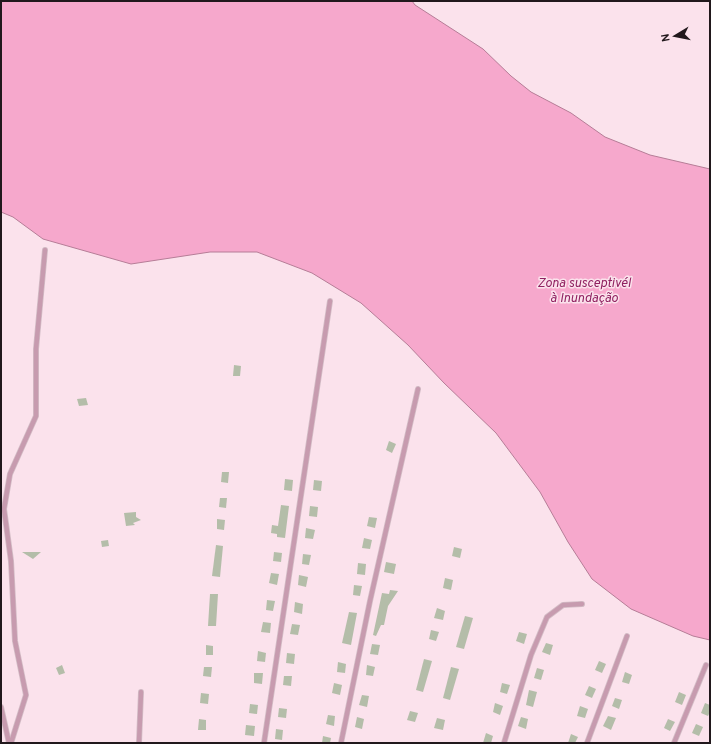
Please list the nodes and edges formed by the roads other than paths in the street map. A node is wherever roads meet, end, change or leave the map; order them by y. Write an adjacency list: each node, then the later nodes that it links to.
1 (45, 250): 10 (lane)
2 (330, 301): 12 (lane)
3 (418, 389): 13 (lane)
4 (582, 604): 14 (lane)
5 (627, 636): 15 (lane)
6 (706, 665): 16 (lane)
7 (141, 692): 11 (lane)
8 (1, 706): 9 (lane)
9 (3, 719): 10 (lane)
10 (10, 743)
11 (139, 743)
12 (264, 743)
13 (341, 743)
14 (504, 743)
15 (587, 743)
16 (674, 743)

